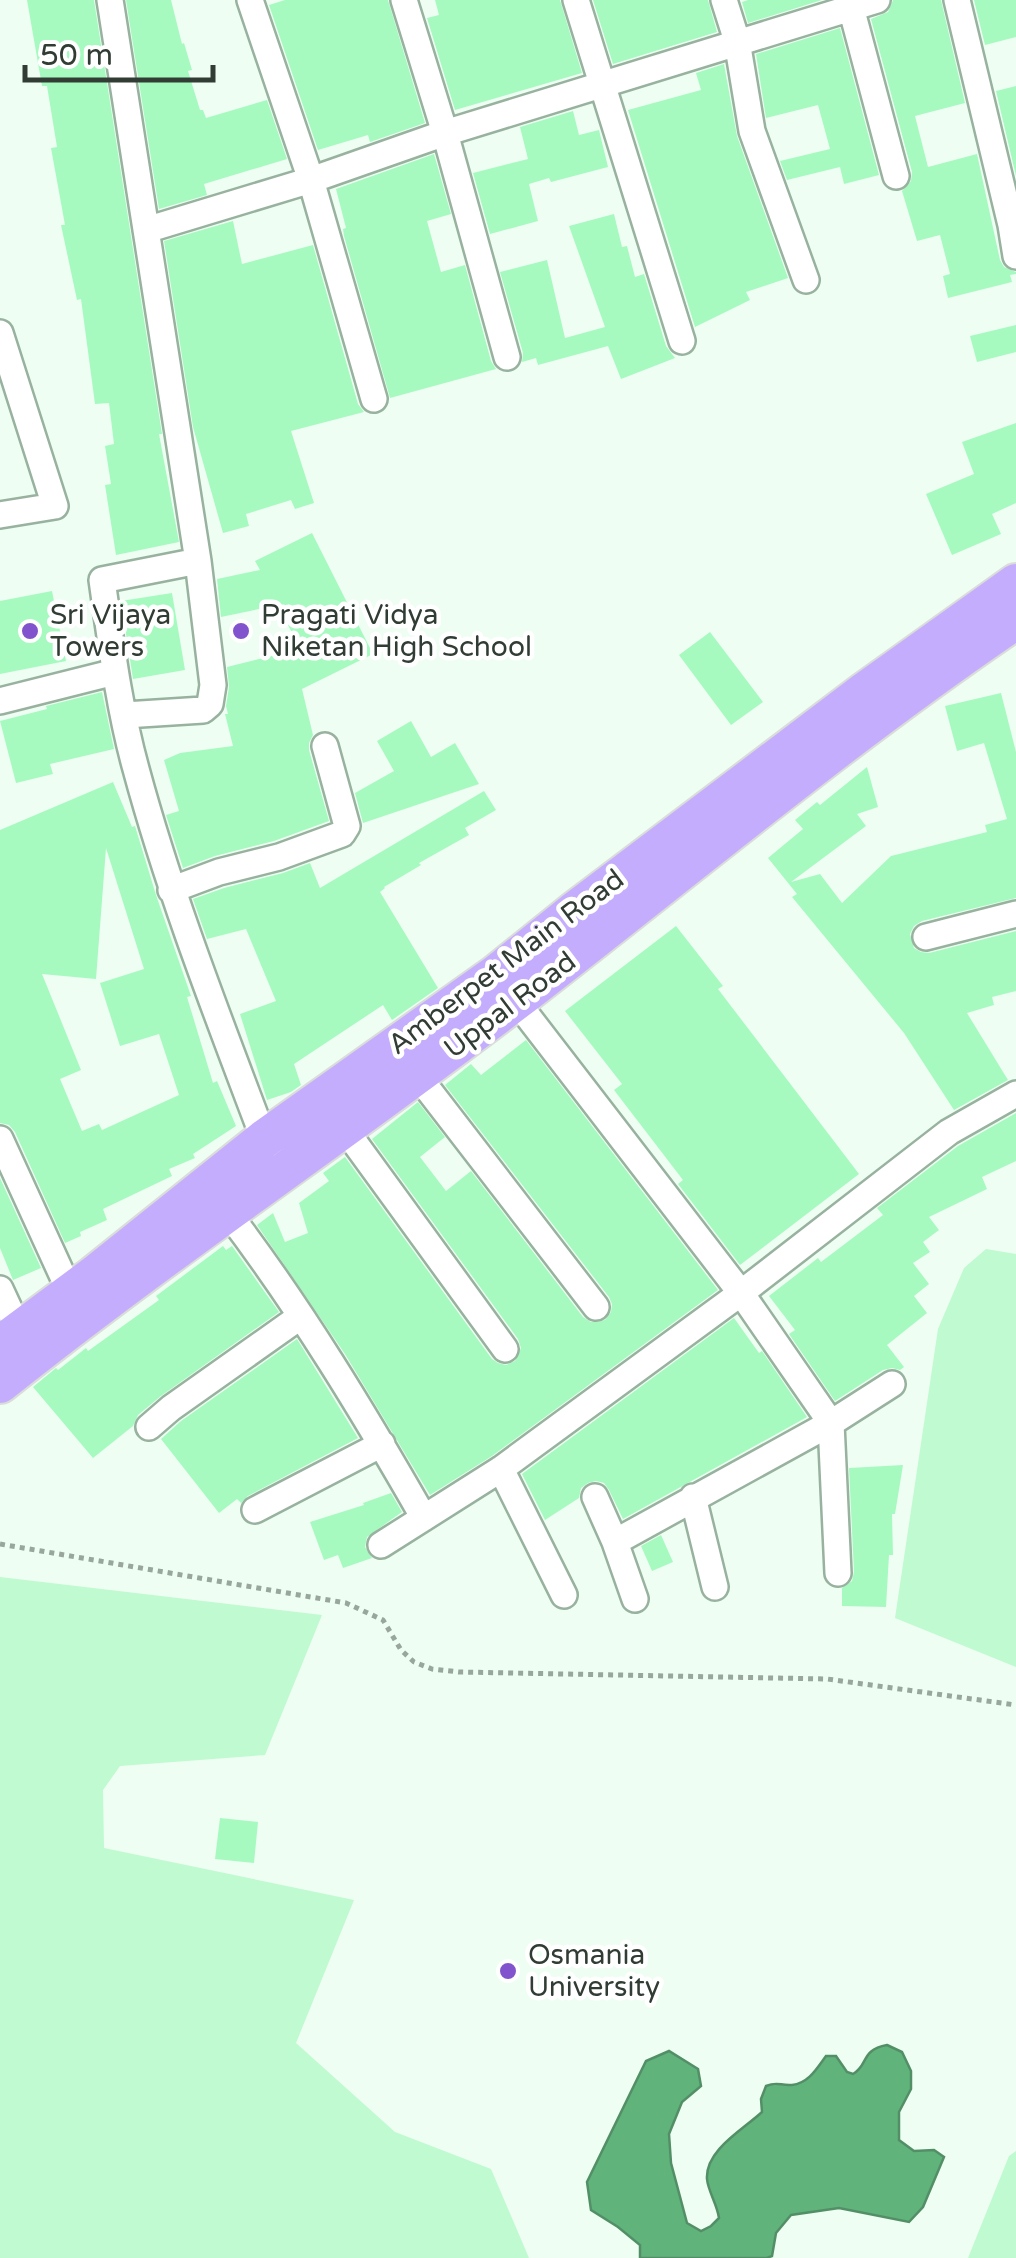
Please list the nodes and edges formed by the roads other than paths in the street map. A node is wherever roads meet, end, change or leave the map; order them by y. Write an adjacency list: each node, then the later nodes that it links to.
1 (110, 0): 15 (street)
2 (250, 0): 13 (street)
3 (404, 0): 11 (street)
4 (576, 0): 10 (street)
5 (724, 0): 9 (street)
6 (876, 0): 8 (street)
7 (957, 0): 14 (street)
8 (850, 3): 9 (street); 12 (street)
9 (737, 42): 10 (street); 17 (street)
10 (603, 86): 11 (street); 19 (street)
11 (446, 133): 13 (street); 20 (street)
12 (896, 176)
13 (311, 180): 15 (street); 21 (street)
14 (1014, 224): 16 (street)
15 (146, 230): 23 (street)
16 (1016, 256)
17 (806, 280)
18 (0, 333): 22 (street)
19 (682, 341)
20 (506, 357)
21 (374, 399)
22 (0, 515)
23 (198, 562): 26 (street); 28 (street)
24 (1016, 583): 38 (highway, Amberpet Main Road)
25 (1016, 620): 33 (highway, Uppal Road)
26 (115, 672): 27 (street); 28 (street)
27 (0, 701)
28 (125, 715): 30 (street)
29 (325, 746): 30 (street)
30 (172, 890): 38 (street)
31 (1016, 914): 32 (street)
32 (926, 938)
33 (516, 1000): 34 (highway, Uppal Road); 43 (street)
34 (417, 1076): 36 (highway, Uppal Road); 44 (street)
35 (1016, 1094): 43 (street)
36 (344, 1128): 39 (highway, Uppal Road); 47 (street)
37 (0, 1139): 42 (street)
38 (264, 1139): 39 (street); 42 (highway, Amberpet Main Road)
39 (283, 1172): 40 (highway, Uppal Road)
40 (228, 1213): 45 (street); 48 (highway, Uppal Road)
41 (0, 1289): 46 (street)
42 (70, 1292): 46 (highway, Amberpet Main Road)
43 (741, 1293): 50 (street); 53 (street)
44 (596, 1307)
45 (301, 1316): 51 (street); 52 (street)
46 (10, 1338)
47 (505, 1349)
48 (0, 1384)
49 (892, 1384): 50 (street)
50 (831, 1423): 55 (street); 60 (street)
51 (150, 1427)
52 (382, 1444): 56 (street); 57 (street)
53 (502, 1469): 57 (street); 62 (street)
54 (595, 1497): 58 (street)
55 (693, 1497): 58 (street); 61 (street)
56 (255, 1510)
57 (424, 1518): 59 (street)
58 (615, 1542): 63 (street)
59 (381, 1545)
60 (838, 1573)
61 (715, 1587)
62 (564, 1595)
63 (635, 1599)

